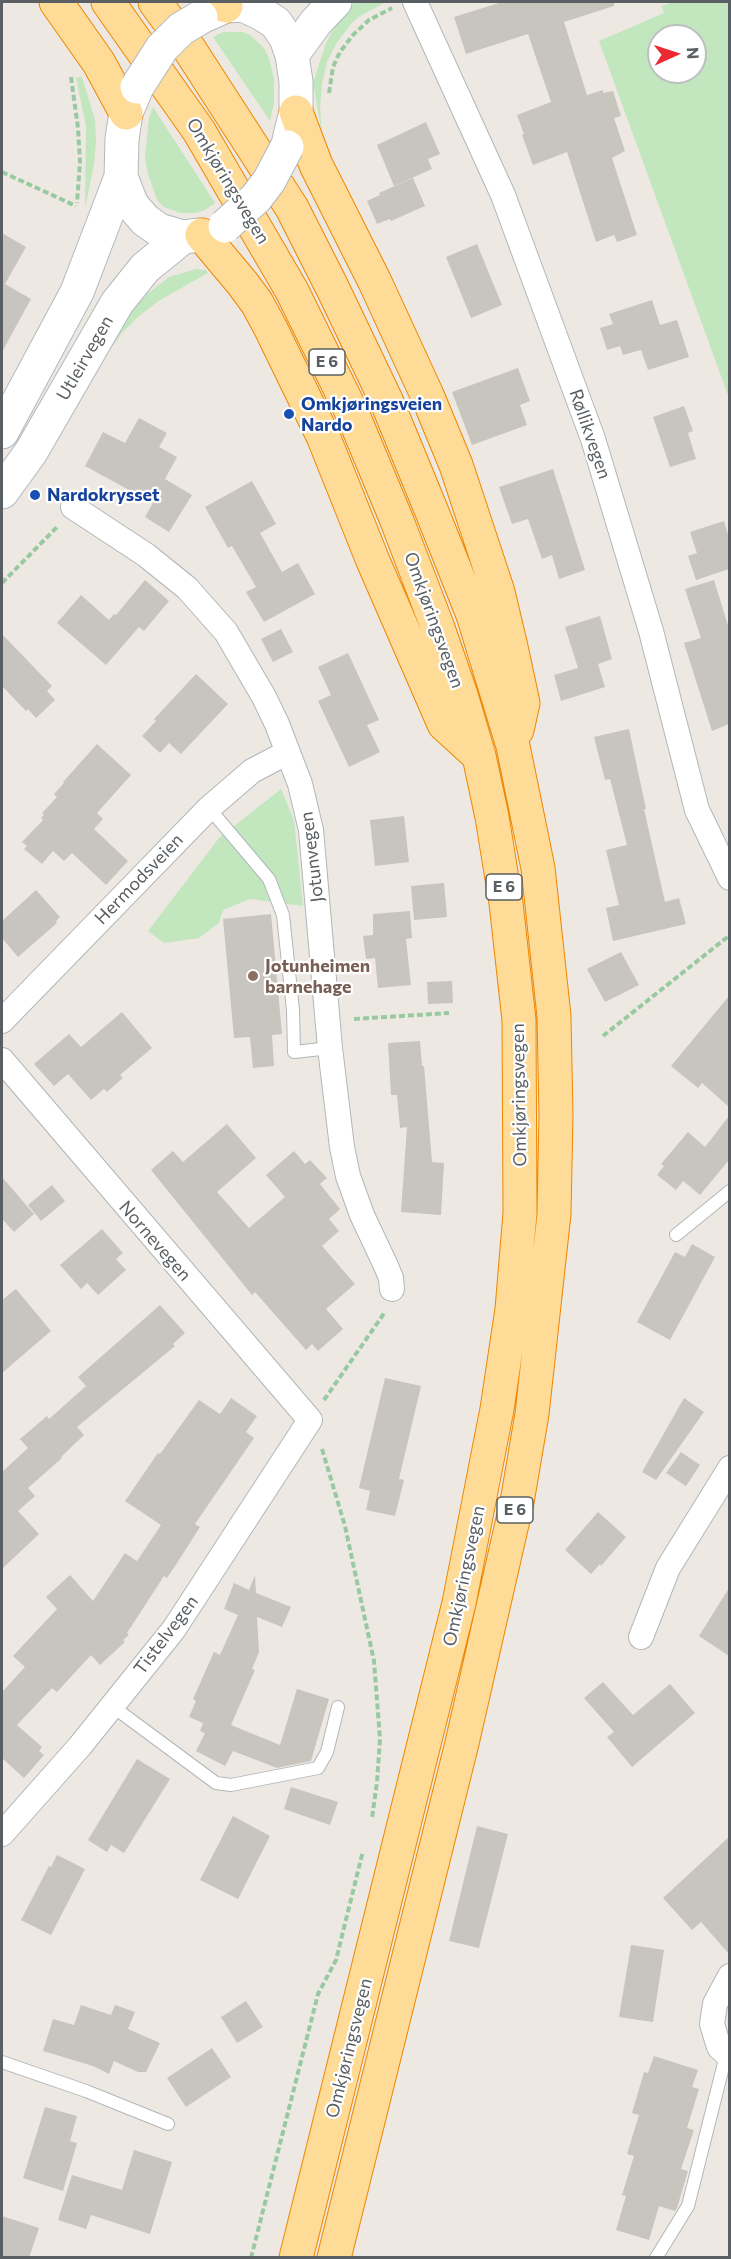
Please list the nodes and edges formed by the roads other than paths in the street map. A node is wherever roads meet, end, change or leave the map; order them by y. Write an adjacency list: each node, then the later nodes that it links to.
1 (56, 2): 8 (highway)
2 (108, 2): 17 (highway, Omkjøringsvegen / E 6)
3 (155, 2): 15 (highway, Omkjøringsvegen / E 6)
4 (335, 2): 7 (main road)
5 (405, 4): 19 (street, Røllikvegen)
6 (228, 6): 7 (main road); 8 (main road, bridge)
7 (292, 55): 9 (main road)
8 (132, 100): 10 (main road)
9 (296, 112): 11 (main road, bridge); 15 (highway, E 6)
10 (121, 177): 11 (main road); 12 (main road, Utleirvegen)
11 (203, 233): 13 (main road, Utleirvegen); 17 (highway, E 6)
12 (2, 432)
13 (2, 492)
14 (73, 507): 16 (street, Jotunvegen)
15 (513, 746): 37 (highway, Omkjøringsvegen / E 6)
16 (288, 752): 18 (street, Hermodsveien); 21 (street, Jotunvegen)
17 (479, 756): 36 (highway, Omkjøringsvegen / E 6)
18 (209, 808): 20 (street, Hermodsveien); 21 (lane)
19 (729, 878)
20 (2, 1020)
21 (330, 1048): 25 (street, Jotunvegen)
22 (2, 1060): 26 (street, Nornevegen)
23 (729, 1191): 24 (lane)
24 (676, 1235)
25 (392, 1289)
26 (314, 1414): 29 (street, Tistelvegen)
27 (729, 1468): 28 (street)
28 (641, 1637)
29 (112, 1706): 30 (lane); 31 (street, Tistelvegen)
30 (338, 1707)
31 (2, 1834)
32 (729, 1976): 33 (street)
33 (728, 2056): 38 (lane)
34 (2, 2062): 35 (lane)
35 (168, 2124)
36 (296, 2258)
37 (334, 2258)
38 (656, 2258)

